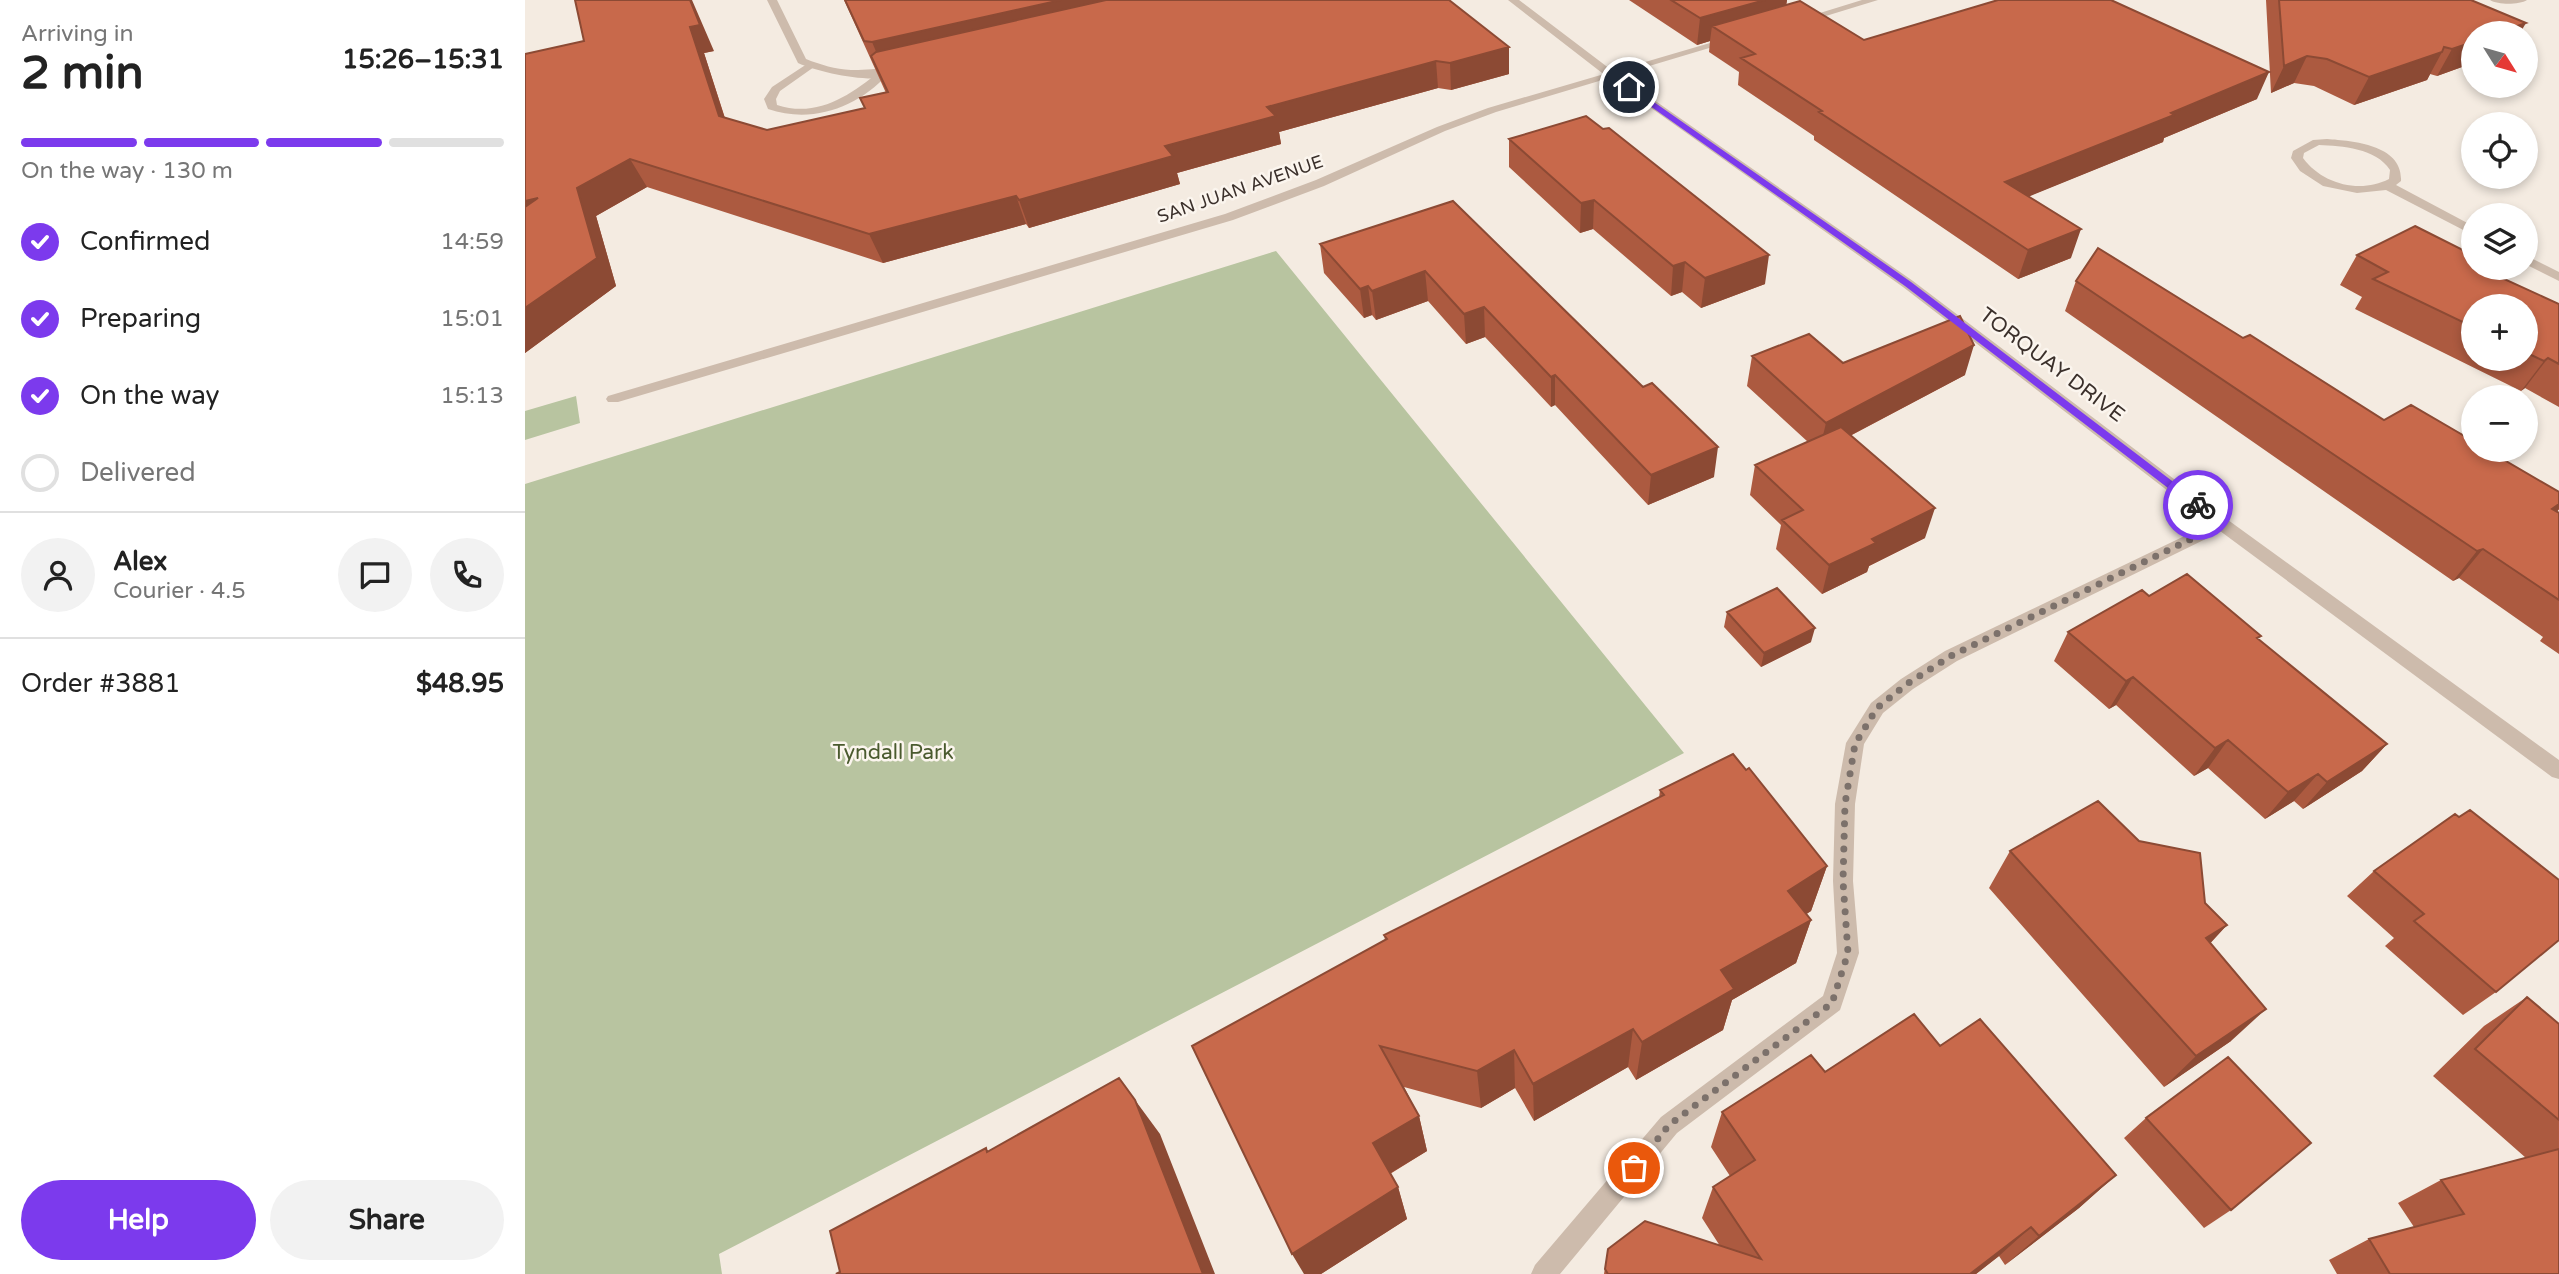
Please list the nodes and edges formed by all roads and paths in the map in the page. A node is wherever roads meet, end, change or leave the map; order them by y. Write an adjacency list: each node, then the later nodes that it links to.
1 (772, 0): 8 (street)
2 (1513, 0): 11 (street, TORQUAY DRIVE)
3 (1873, 0): 6 (street)
4 (2495, 0): 5 (street)
5 (2522, 0)
6 (1781, 26)
7 (1741, 37): 11 (street, SAN JUAN AVENUE)
8 (810, 65): 10 (street); 10 (street)
9 (915, 68): 10 (street)
10 (883, 74)
11 (1610, 74): 16 (street, SAN JUAN AVENUE); 17 (street, TORQUAY DRIVE)
12 (2388, 186): 12 (street); 13 (street)
13 (2461, 225)
14 (2538, 266): 15 (street)
15 (2559, 277)
16 (613, 399)
17 (2222, 524): 18 (street, TORQUAY DRIVE); 19 (street)
18 (2559, 771)
19 (1544, 1274)

